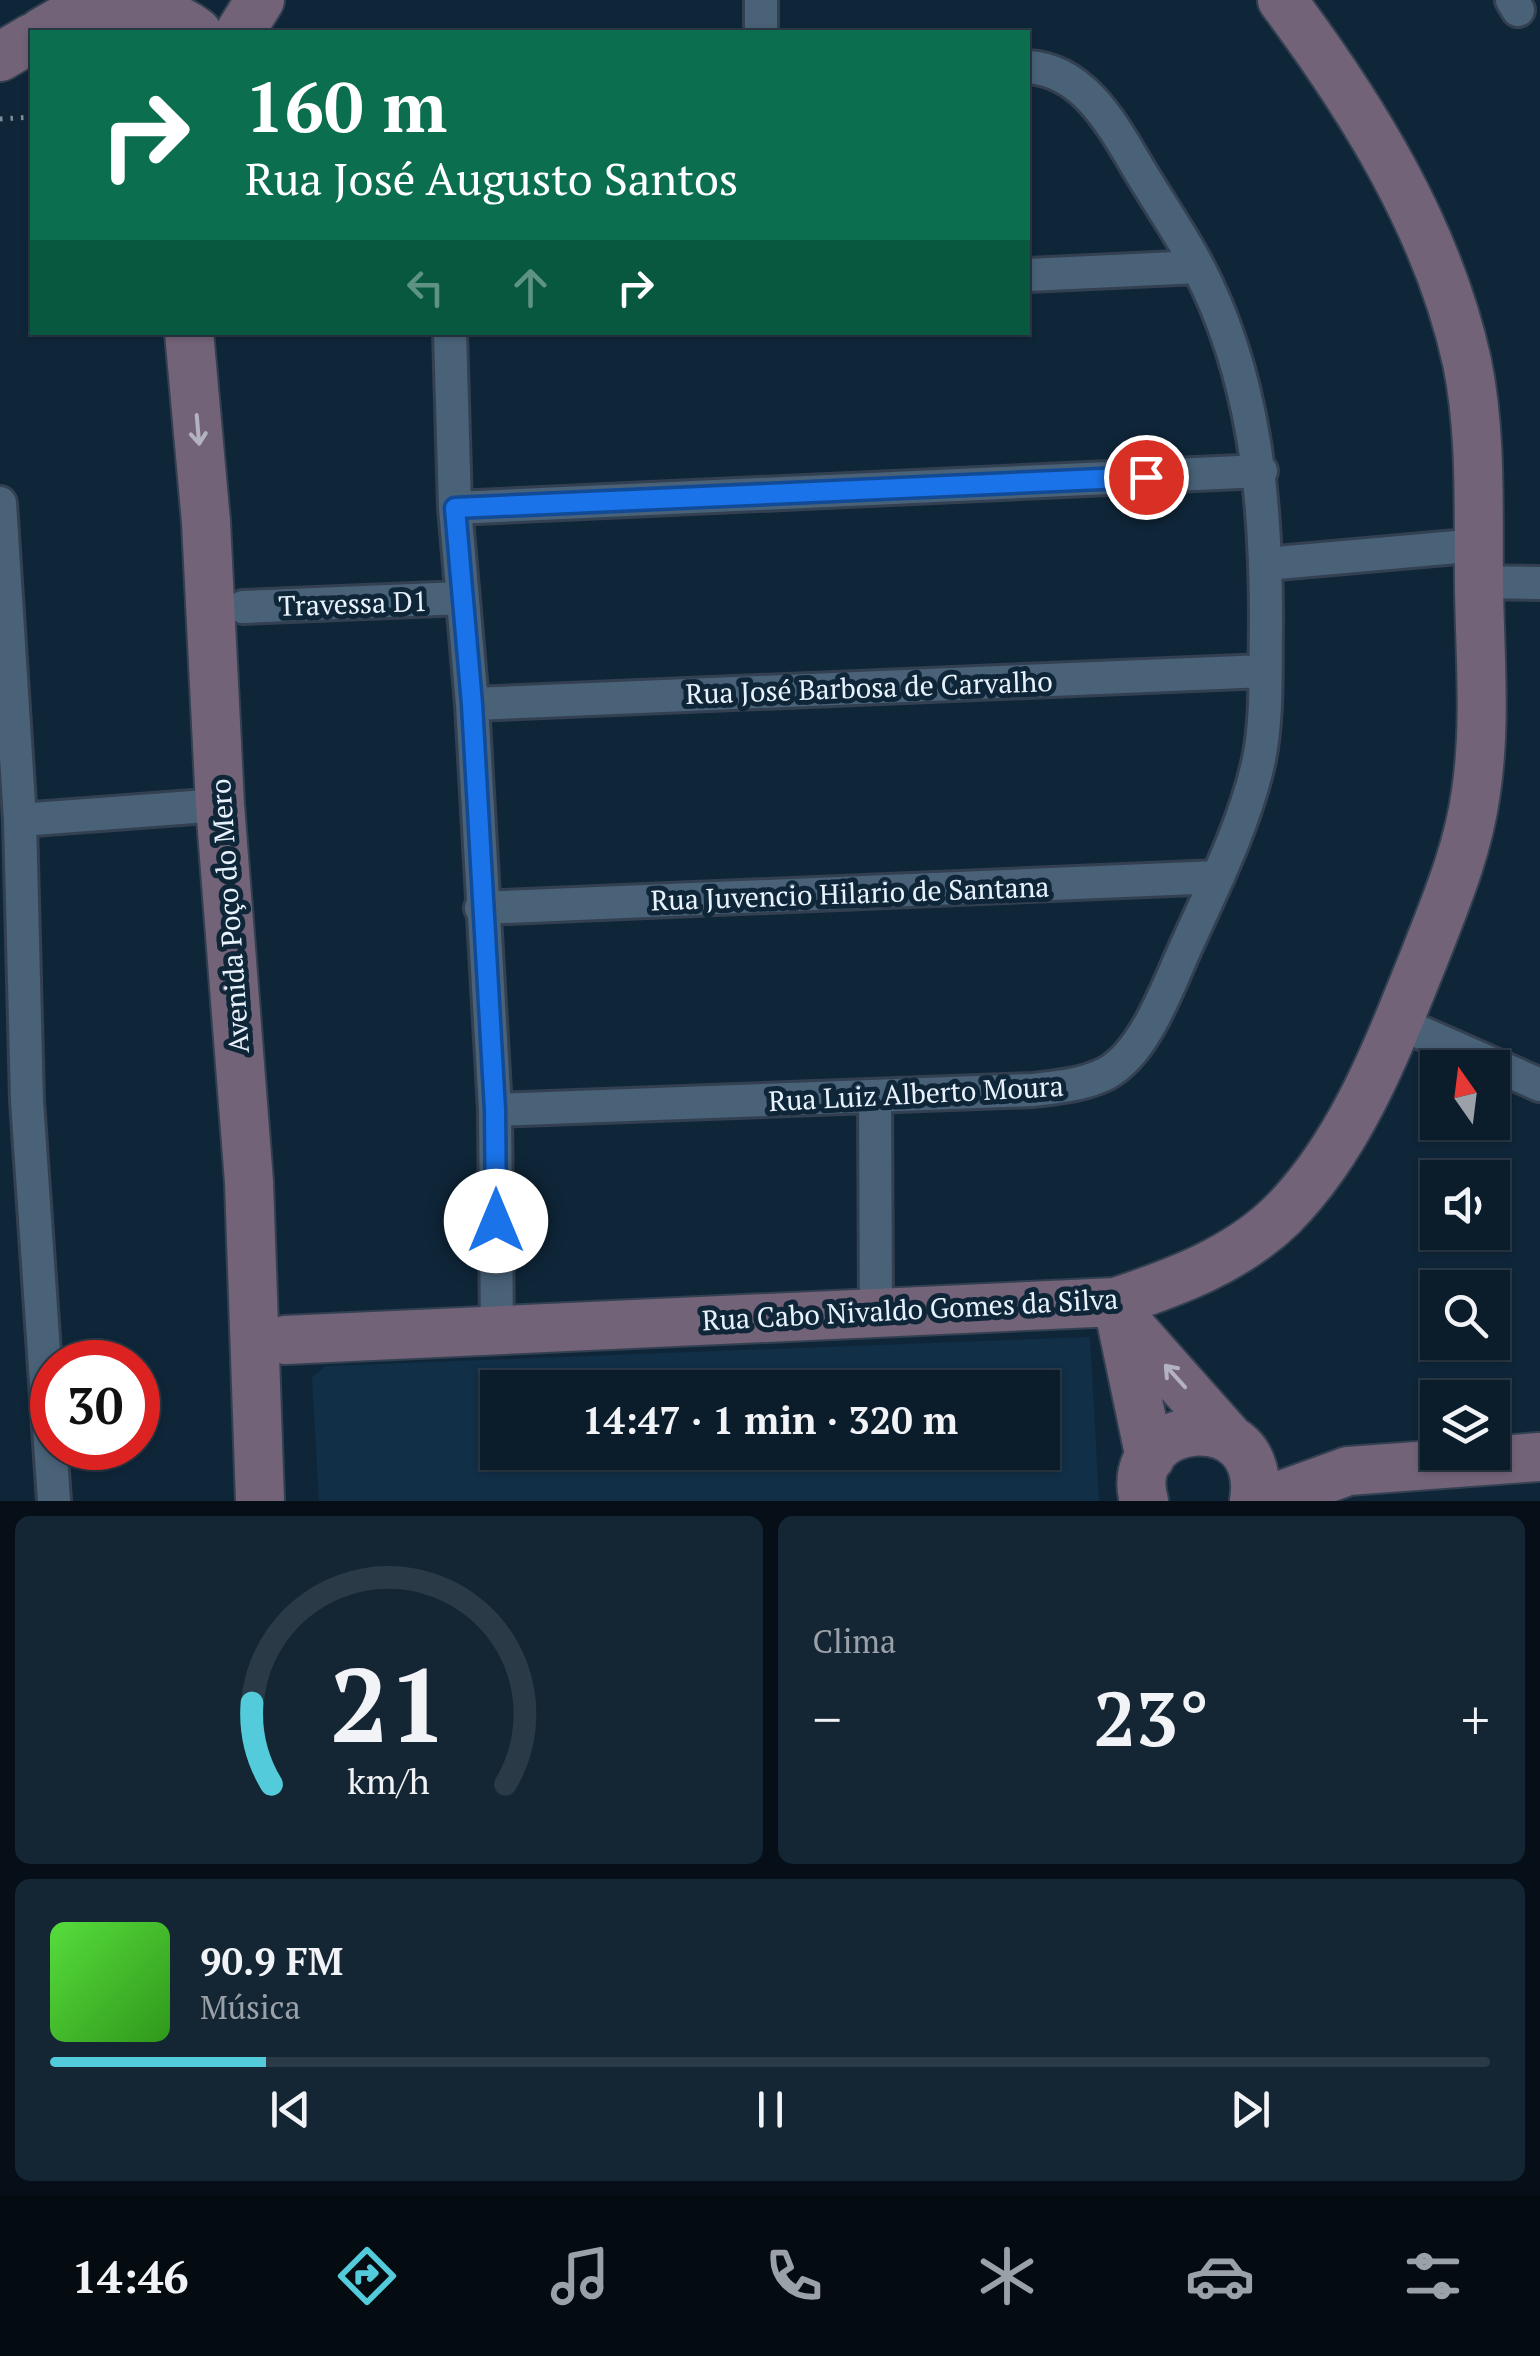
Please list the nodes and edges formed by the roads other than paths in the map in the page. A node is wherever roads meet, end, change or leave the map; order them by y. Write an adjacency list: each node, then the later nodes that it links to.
1 (260, 0): 6 (street)
2 (761, 0): 7 (street)
3 (1282, 0): 19 (street, Rua Cabo Nivaldo Gomes da Silva)
4 (62, 22): 5 (street)
5 (194, 30)
6 (241, 30)
7 (761, 30)
8 (30, 40): 9 (street)
9 (0, 57)
10 (1030, 67): 11 (street, Rua Luiz Alberto Moura)
11 (1198, 267): 12 (street); 16 (street, Rua Luiz Alberto Moura)
12 (1030, 275)
13 (189, 335): 26 (street, Avenida Poço do Mero, one-way to 26)
14 (222, 335): 23 (street, Avenida Poço do Mero)
15 (450, 335): 18 (street)
16 (1261, 472): 18 (street); 20 (street, Rua Luiz Alberto Moura)
17 (0, 502): 27 (street)
18 (455, 508): 22 (street)
19 (1479, 563): 20 (street); 21 (street); 30 (street, Rua Cabo Nivaldo Gomes da Silva)
20 (1266, 564): 24 (street, Rua Luiz Alberto Moura)
21 (1540, 583)
22 (462, 598): 23 (street, Travessa D1); 25 (street)
23 (243, 606): 38 (street, Avenida Poço do Mero)
24 (1266, 671): 25 (street, Rua José Barbosa de Carvalho); 28 (street, Rua Luiz Alberto Moura)
25 (472, 704): 29 (street)
26 (220, 805): 27 (street); 44 (street, Avenida Poço do Mero)
27 (20, 820): 33 (street)
28 (1218, 878): 29 (street, Rua Juvencio Hilario de Santana); 32 (street, Rua Luiz Alberto Moura)
29 (482, 908): 34 (street)
30 (1398, 1022): 31 (street); 35 (street, Rua Cabo Nivaldo Gomes da Silva)
31 (1540, 1086)
32 (875, 1098): 34 (street, Rua Luiz Alberto Moura); 36 (street)
33 (14, 1102): 43 (street)
34 (495, 1110): 37 (street)
35 (1118, 1308): 36 (street, Rua Cabo Nivaldo Gomes da Silva); 39 (street, one-way to 35); 42 (street)
36 (876, 1312): 37 (street, Rua Cabo Nivaldo Gomes da Silva)
37 (497, 1332): 38 (street, Rua Cabo Nivaldo Gomes da Silva)
38 (286, 1340): 45 (street, Avenida Poço do Mero)
39 (1237, 1445): 41 (street); 42 (street); 46 (street)
40 (1540, 1457): 41 (street)
41 (1348, 1471): 47 (street)
42 (1147, 1479)
43 (54, 1501)
44 (260, 1501)
45 (290, 1501)
46 (1254, 1501)
47 (1264, 1501)

